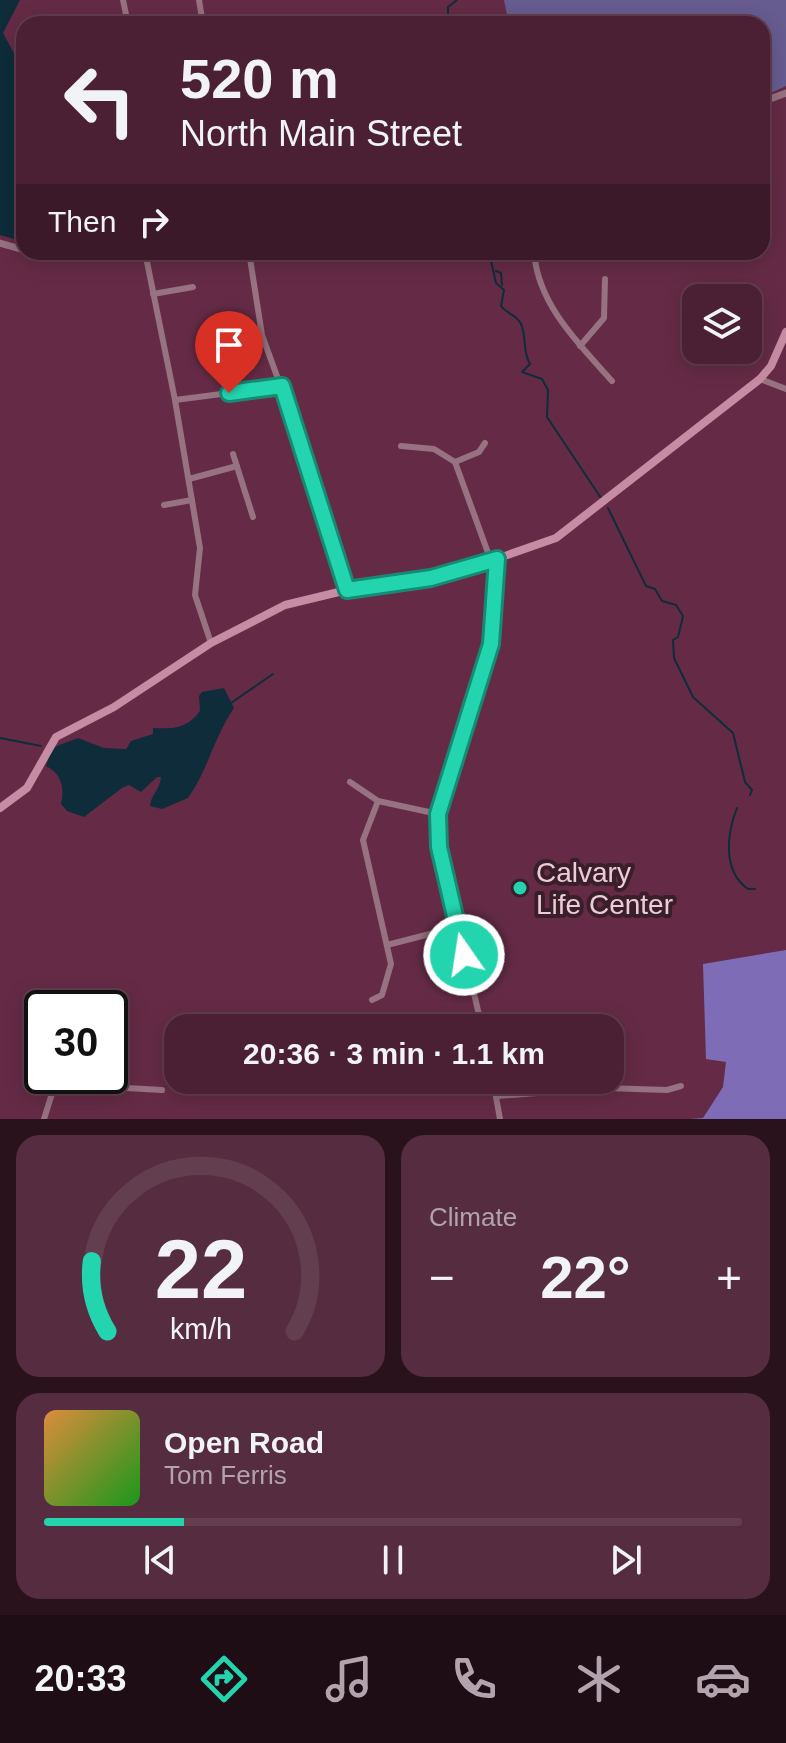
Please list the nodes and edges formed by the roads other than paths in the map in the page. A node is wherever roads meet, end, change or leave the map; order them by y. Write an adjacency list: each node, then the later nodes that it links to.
1 (147, 260): 6 (street)
2 (250, 260): 11 (street)
3 (536, 260): 8 (street)
4 (605, 279): 8 (street)
5 (193, 287): 6 (street)
6 (153, 294): 13 (street)
7 (786, 332): 9 (main road)
8 (580, 346): 10 (street)
9 (760, 379): 12 (street); 23 (main road)
10 (612, 381)
11 (282, 386): 13 (street); 24 (street)
12 (786, 389)
13 (175, 400): 19 (street)
14 (485, 443): 17 (street)
15 (401, 446): 17 (street)
16 (233, 454): 18 (street)
17 (455, 462): 23 (street)
18 (237, 466): 19 (street); 22 (street)
19 (189, 479): 20 (street)
20 (192, 500): 21 (street); 25 (street)
21 (164, 505)
22 (253, 517)
23 (494, 560): 24 (main road); 29 (street)
24 (347, 590): 25 (main road)
25 (211, 643): 28 (main road)
26 (350, 782): 27 (street)
27 (378, 801): 29 (street); 31 (street)
28 (0, 808)
29 (438, 814): 30 (street)
30 (457, 927): 31 (street); 33 (street)
31 (387, 945): 32 (street)
32 (372, 1000)
33 (479, 1014)
34 (681, 1086): 36 (street)
35 (162, 1090): 37 (street)
36 (497, 1096): 38 (street)
37 (44, 1119)
38 (500, 1119)

